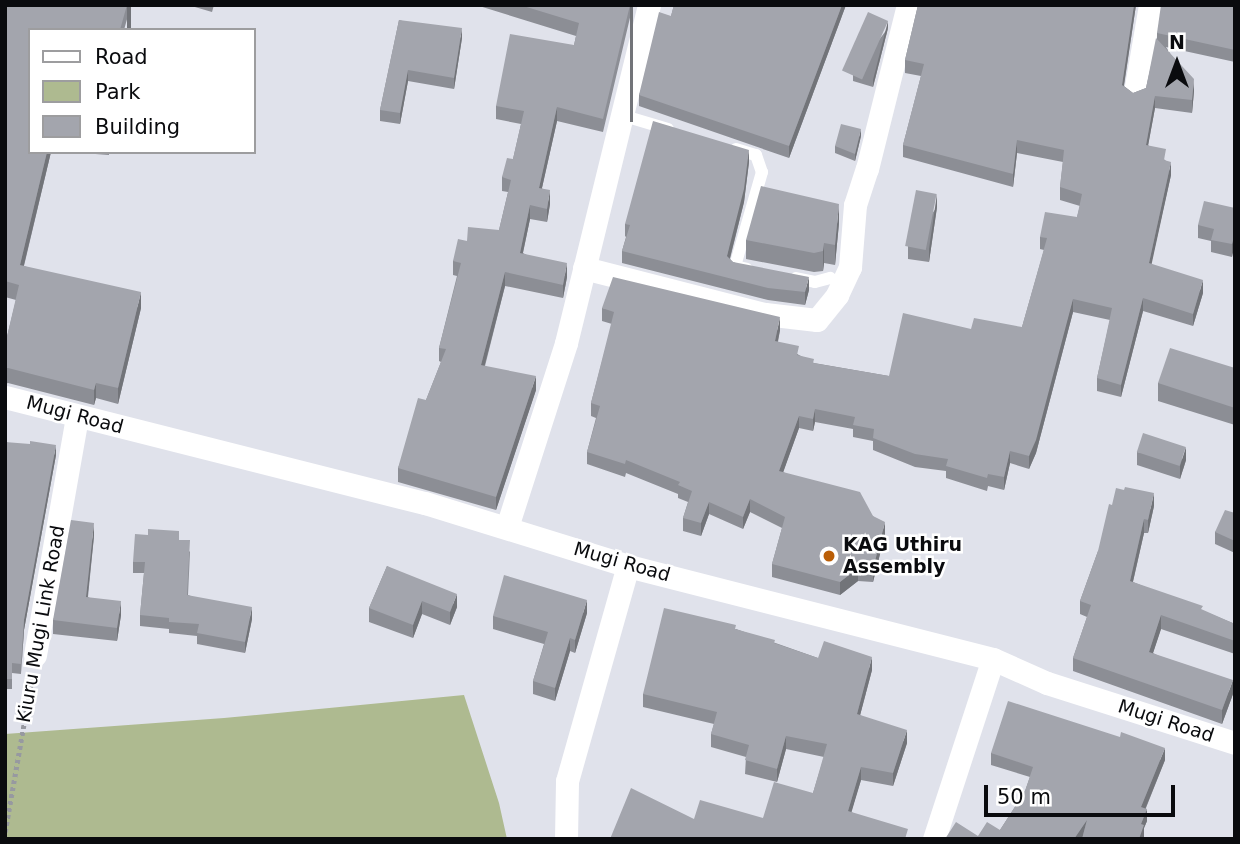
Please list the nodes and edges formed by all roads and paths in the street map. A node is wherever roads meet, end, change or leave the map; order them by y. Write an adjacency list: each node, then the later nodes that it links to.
1 (649, 5): 5 (street)
2 (908, 5): 8 (street)
3 (1150, 5): 4 (street)
4 (1135, 92)
5 (621, 115): 6 (lane); 8 (street)
6 (682, 133)
7 (719, 144): 9 (lane)
8 (584, 268): 14 (street)
9 (762, 272)
10 (788, 277): 11 (lane)
11 (830, 278)
12 (5, 397): 13 (street, Mugi Road)
13 (77, 417): 14 (street, Mugi Road); 16 (street, Kiuru Mugi Link Road)
14 (507, 527): 15 (street, Mugi Road)
15 (628, 566): 17 (street, Mugi Road); 20 (street)
16 (35, 655): 19 (path, Kiuru Mugi Link Road)
17 (993, 659): 18 (street, Mugi Road); 21 (street)
18 (1234, 737)
19 (5, 832)
20 (566, 839)
21 (933, 839)

